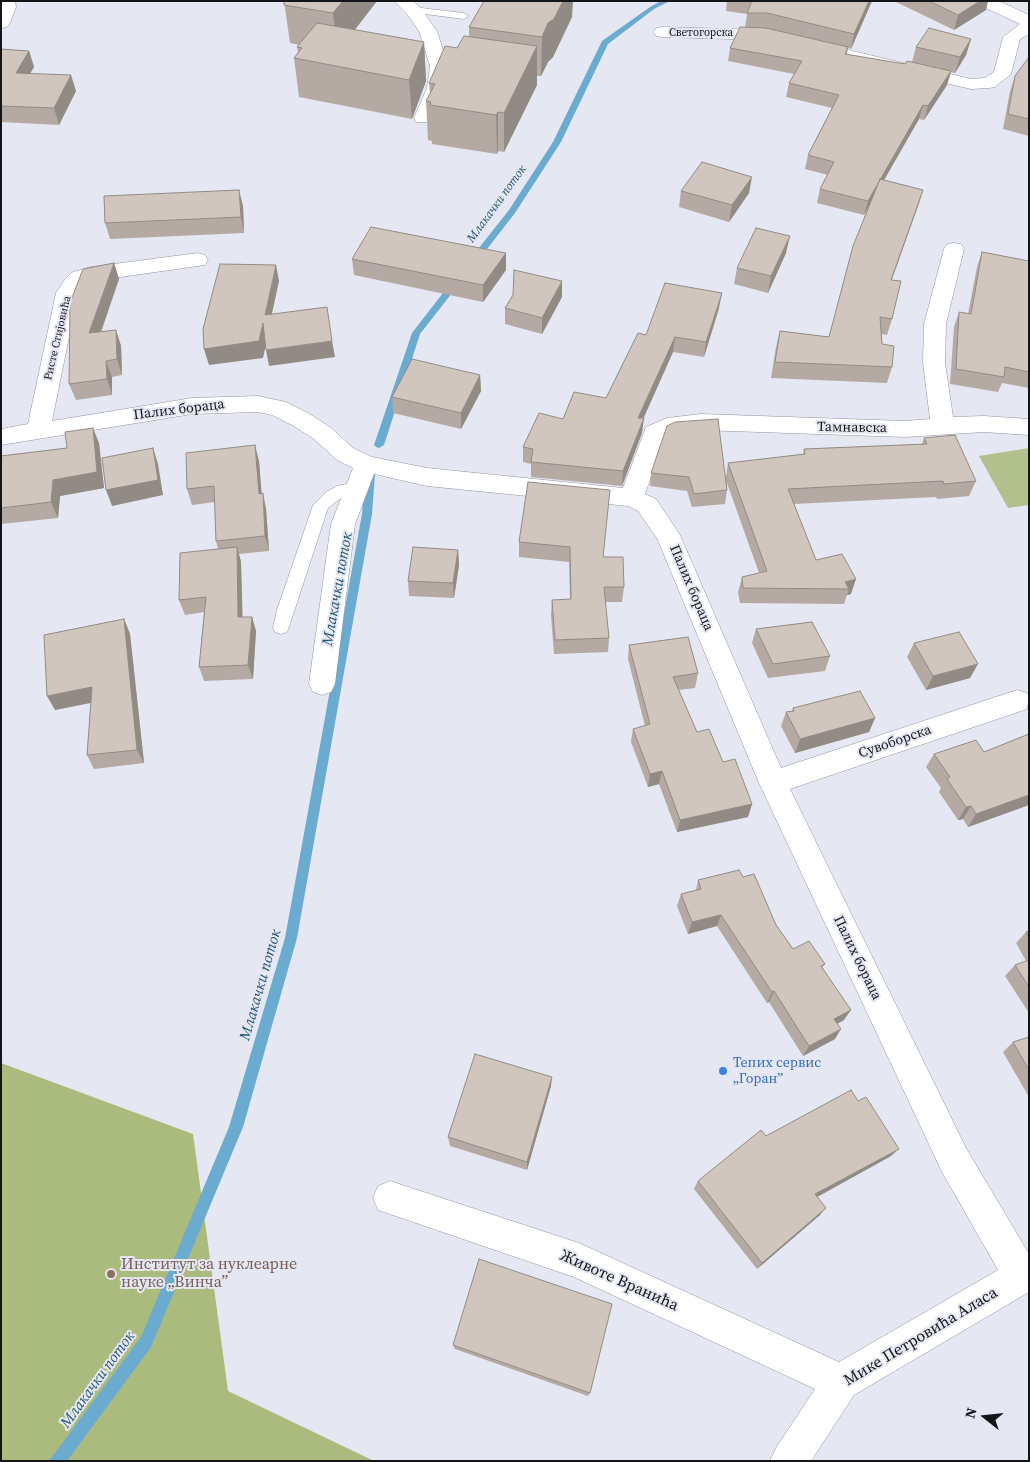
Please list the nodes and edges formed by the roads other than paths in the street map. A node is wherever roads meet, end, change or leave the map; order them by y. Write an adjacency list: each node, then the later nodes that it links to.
1 (7, 1): 5 (street)
2 (985, 1): 6 (street)
3 (407, 6): 4 (lane); 8 (street)
4 (464, 16)
5 (1, 23)
6 (1029, 24): 7 (street, Светогорска)
7 (662, 32)
8 (423, 118)
9 (954, 249): 11 (street)
10 (198, 260): 13 (street, Ристе Стијовића)
11 (943, 426): 12 (street, Тамнавска); 16 (street, Тамнавска)
12 (1029, 427)
13 (38, 432): 14 (street, Палих бораца); 15 (street, Палих бораца)
14 (1, 437)
15 (361, 476): 16 (street, Палих бораца); 17 (lane); 18 (street)
16 (632, 498): 20 (street, Палих бораца)
17 (281, 627)
18 (322, 684)
19 (1017, 701): 20 (street, Сувоборска)
20 (772, 783): 22 (street, Палих бораца)
21 (390, 1198): 23 (street, Животе Вранића)
22 (1025, 1274): 23 (street, Мике Петровића Аласа)
23 (841, 1382): 24 (street, Мике Петровића Аласа)
24 (789, 1461)

